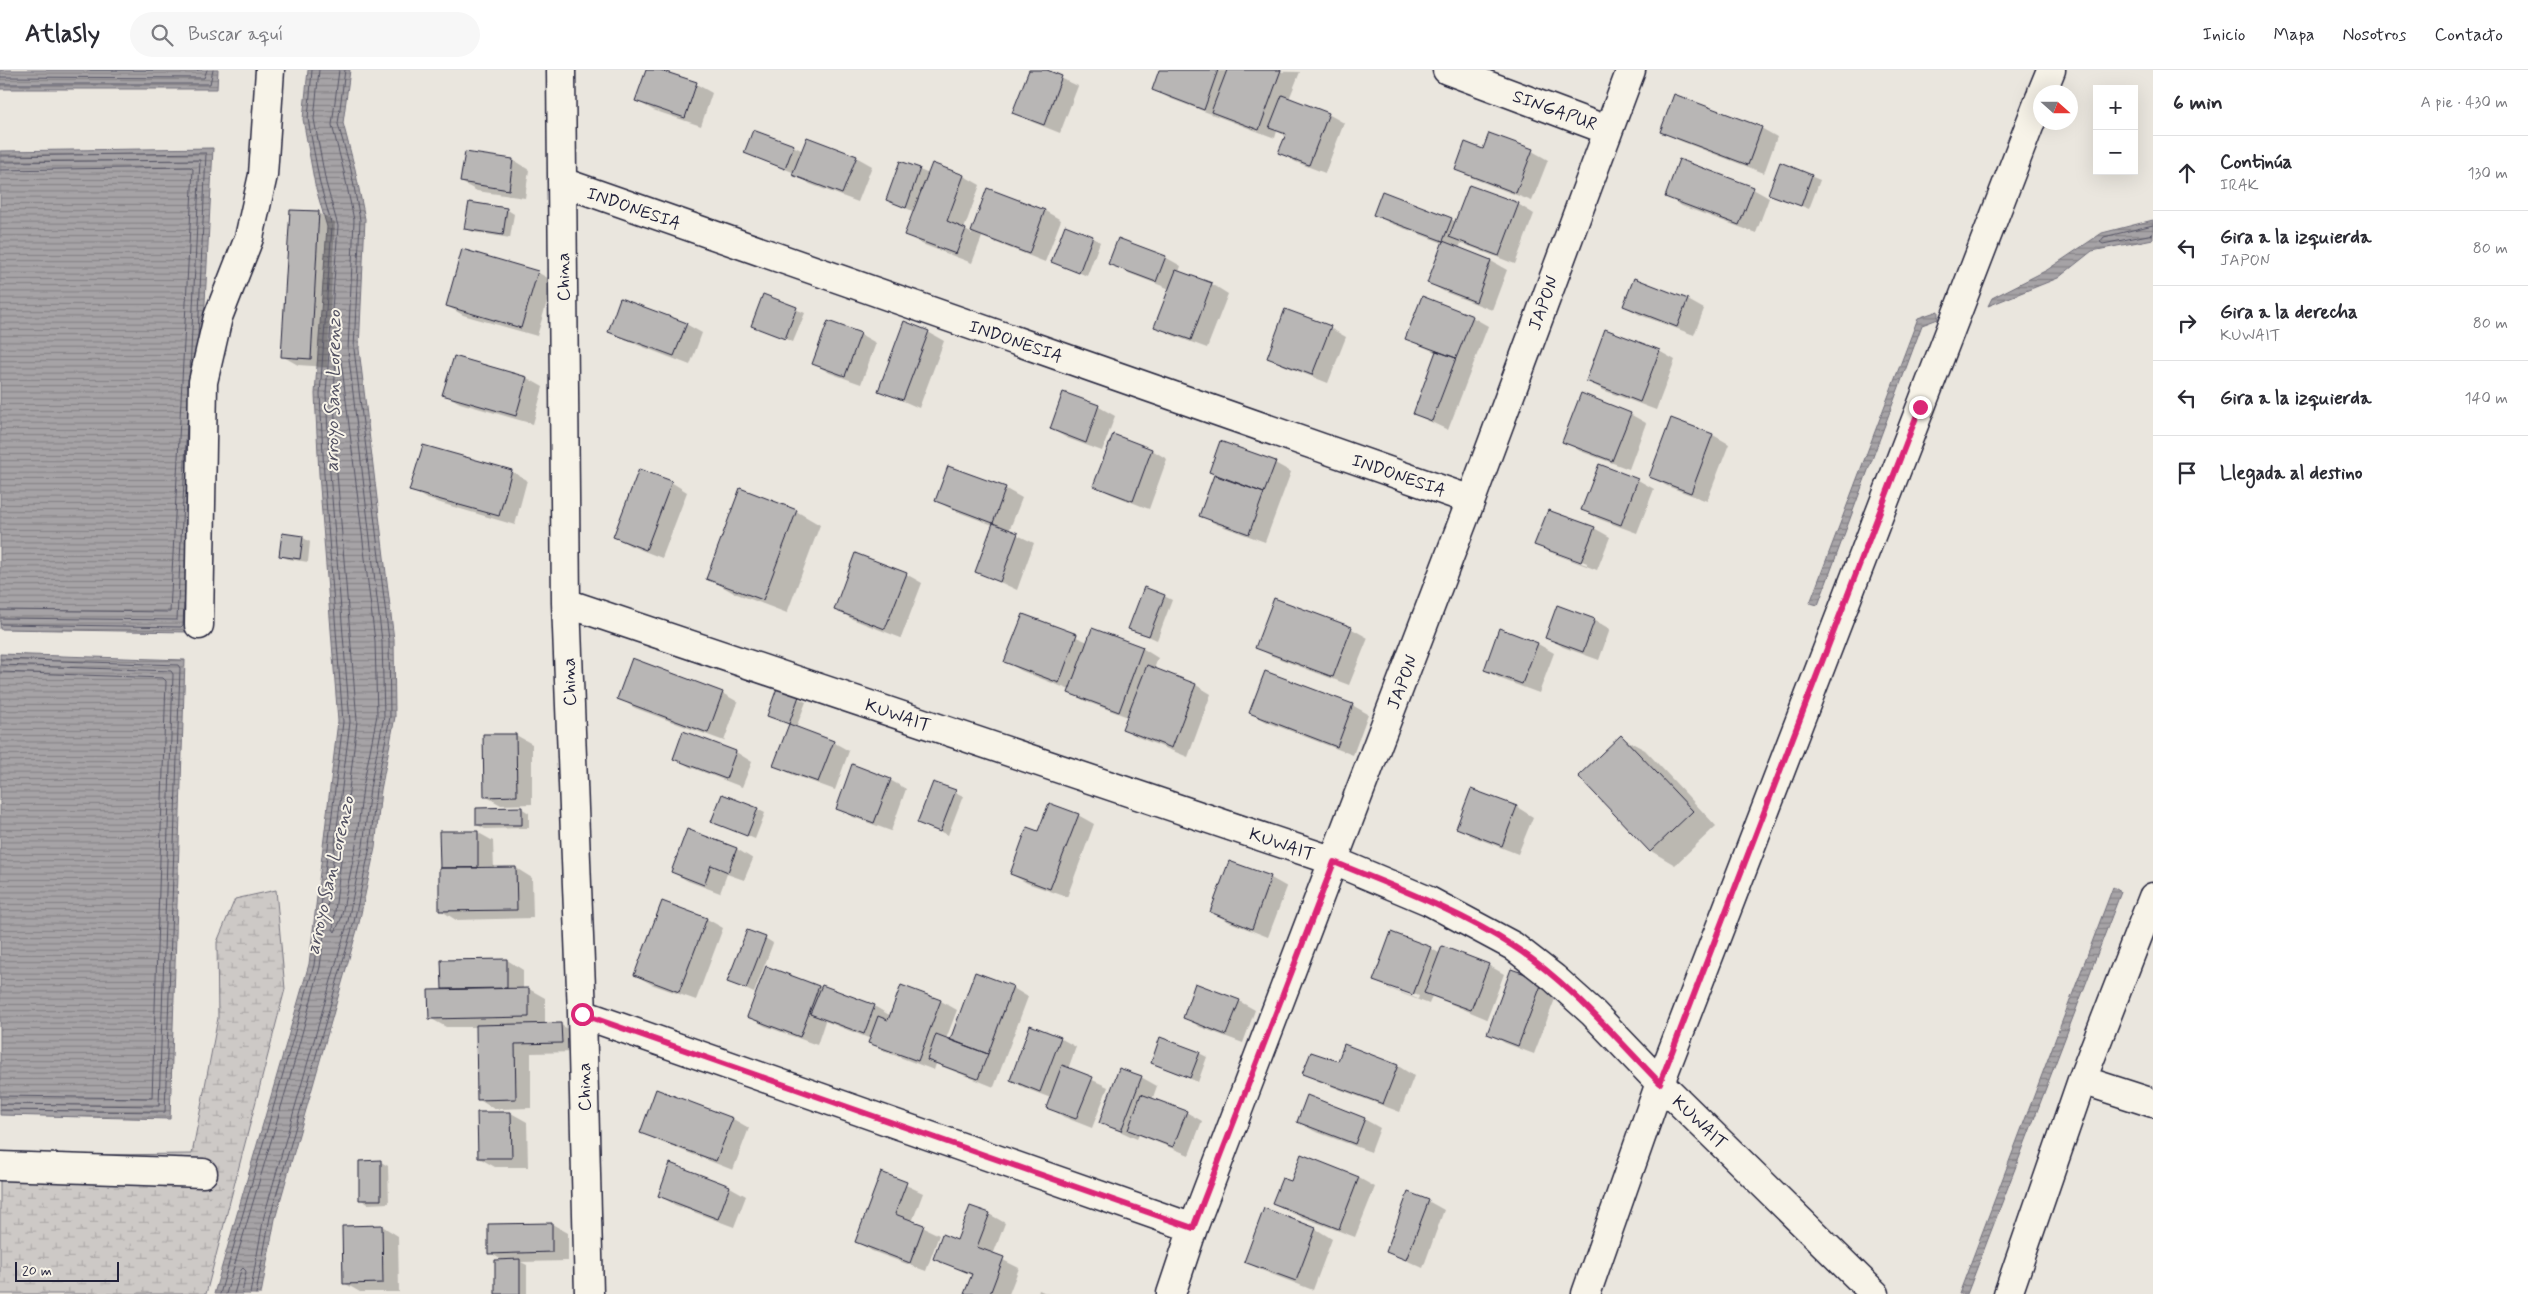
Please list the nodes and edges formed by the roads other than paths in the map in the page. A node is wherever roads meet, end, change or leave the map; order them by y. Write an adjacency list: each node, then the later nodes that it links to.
1 (270, 70): 12 (street)
2 (561, 70): 9 (street, China)
3 (1447, 70): 8 (street, SINGAPUR)
4 (1631, 70): 8 (street, JAPON)
5 (2051, 70): 6 (street)
6 (2045, 85)
7 (2033, 116): 17 (street)
8 (1607, 130): 10 (street, JAPON)
9 (562, 182): 10 (street, INDONESIA); 11 (street, China)
10 (1471, 500): 13 (street, JAPON)
11 (566, 603): 13 (street, KUWAIT); 15 (street, China)
12 (199, 626)
13 (1334, 862): 17 (street, KUWAIT); 21 (street, JAPON)
14 (2153, 897): 16 (street)
15 (582, 1014): 21 (street); 22 (street, China)
16 (2082, 1080): 18 (street); 26 (street)
17 (1660, 1083): 24 (street); 25 (street, KUWAIT)
18 (2153, 1104)
19 (0, 1166): 20 (street)
20 (203, 1173)
21 (1193, 1228): 23 (street, JAPON)
22 (589, 1294)
23 (1171, 1294)
24 (1586, 1294)
25 (1875, 1294)
26 (2008, 1294)

